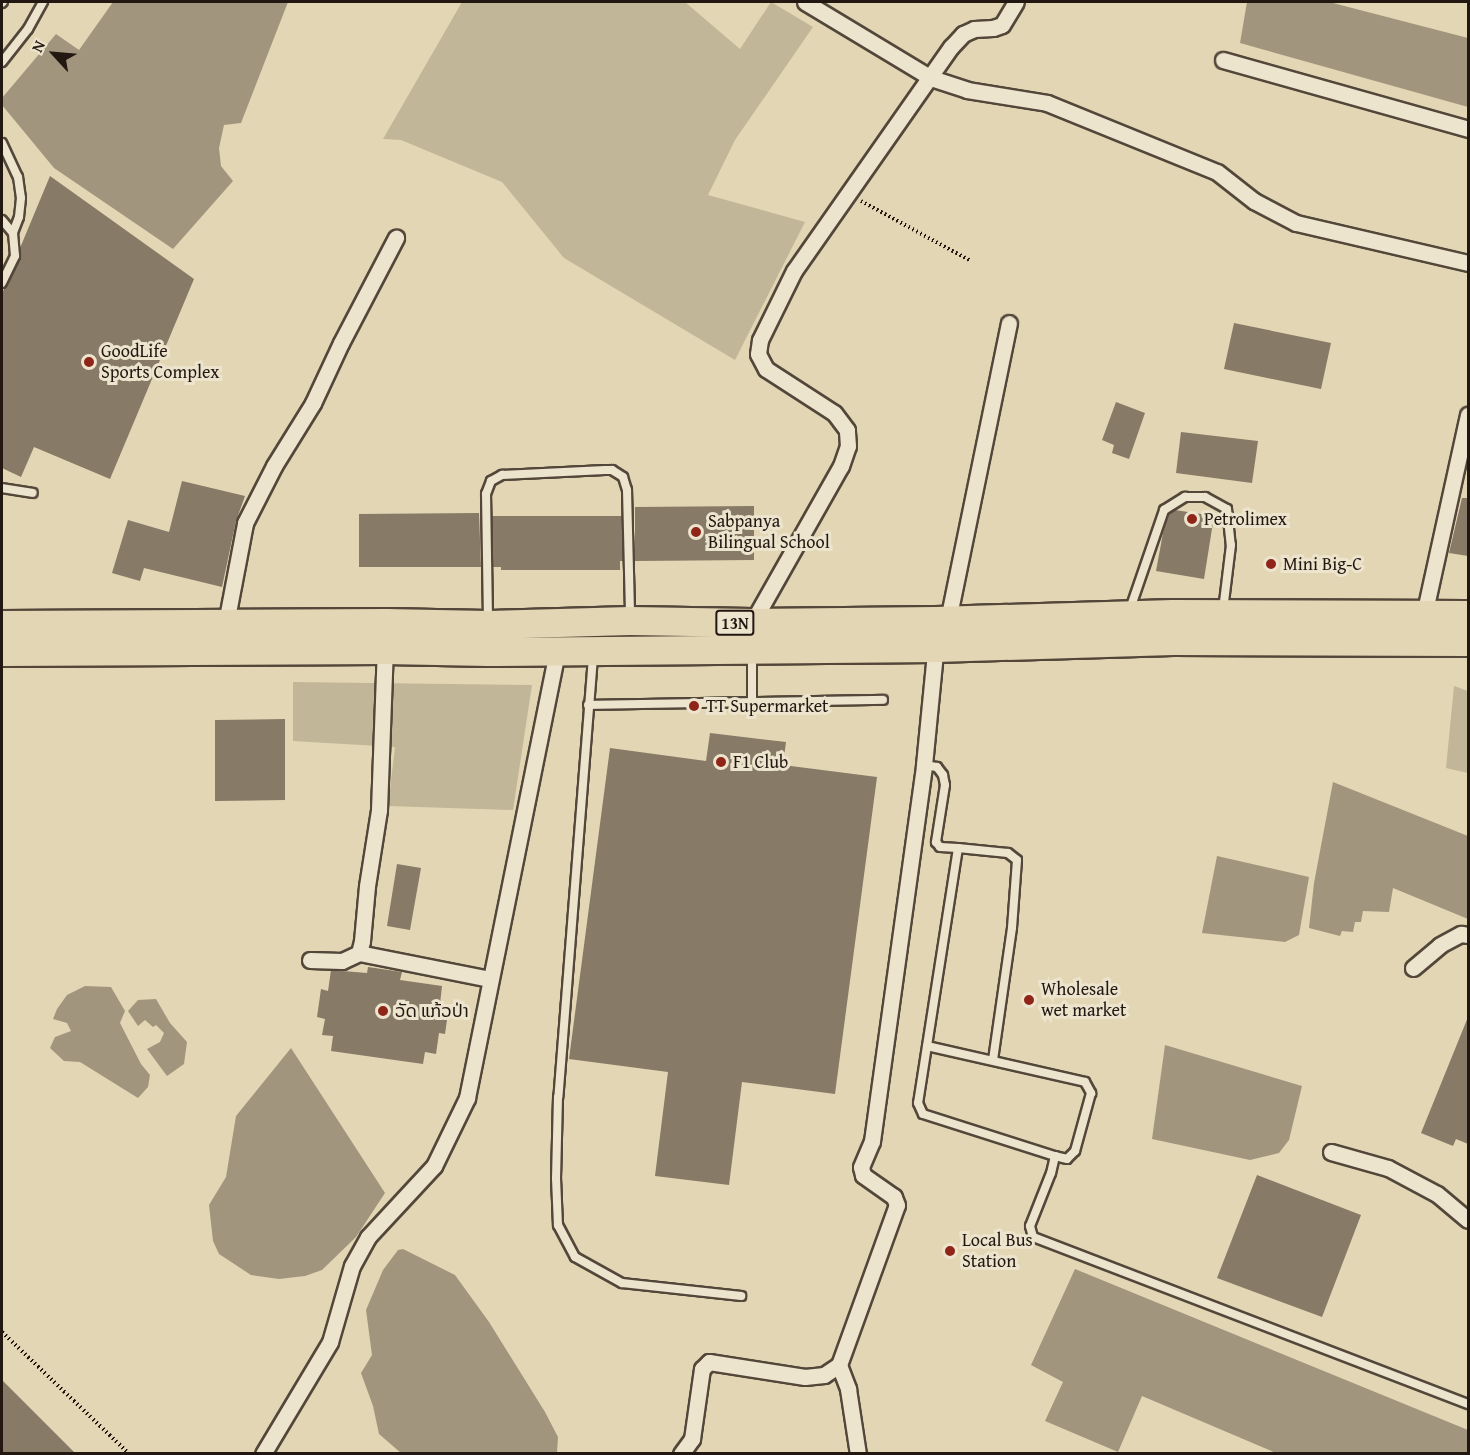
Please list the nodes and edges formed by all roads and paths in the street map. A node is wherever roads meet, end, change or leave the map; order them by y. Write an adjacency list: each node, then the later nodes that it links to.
1 (43, 2): 5 (lane)
2 (806, 2): 6 (street)
3 (1016, 2): 6 (street)
4 (1223, 60): 7 (street)
5 (2, 62)
6 (931, 78): 9 (street); 14 (street)
7 (1468, 129)
8 (2, 143): 11 (lane)
9 (847, 194): 13 (path); 29 (street)
10 (2, 220): 11 (lane)
11 (13, 233): 15 (lane)
12 (396, 238): 25 (street)
13 (971, 261)
14 (1468, 263)
15 (2, 284)
16 (1009, 323): 28 (street)
17 (1468, 415): 21 (street)
18 (2, 488): 19 (lane)
19 (33, 493)
20 (1223, 614): 21 (highway, 13N); 23 (highway, 13N); 23 (lane)
21 (1424, 615): 22 (highway, 13N)
22 (1468, 615)
23 (1128, 616): 28 (highway, 13N)
24 (630, 621): 27 (highway, 13N); 27 (lane); 29 (highway, 13N)
25 (226, 623): 26 (highway, 13N); 27 (highway, 13N)
26 (2, 625)
27 (488, 625)
28 (940, 630): 29 (highway, 13N); 30 (highway, 13N); 38 (street)
29 (752, 637): 31 (highway, 13N); 36 (lane)
30 (1468, 642)
31 (593, 649): 33 (highway, 13N); 37 (lane)
32 (385, 650): 33 (highway, 13N); 34 (highway, 13N); 41 (street)
33 (557, 651): 44 (street)
34 (2, 652)
35 (883, 700): 36 (lane)
36 (752, 702): 37 (lane)
37 (588, 705): 50 (lane)
38 (924, 765): 39 (lane); 52 (street)
39 (958, 848): 45 (lane); 46 (lane)
40 (1468, 935): 43 (street)
41 (359, 953): 42 (street); 44 (street)
42 (310, 960)
43 (1413, 969)
44 (490, 980): 55 (street)
45 (927, 1046): 46 (lane); 48 (lane)
46 (993, 1060): 48 (lane)
47 (1330, 1152): 49 (street)
48 (1055, 1156): 53 (lane)
49 (1468, 1220)
50 (741, 1296)
51 (2, 1332): 54 (path)
52 (839, 1365): 56 (street); 57 (street)
53 (1468, 1404)
54 (129, 1454)
55 (263, 1454)
56 (681, 1454)
57 (858, 1454)

